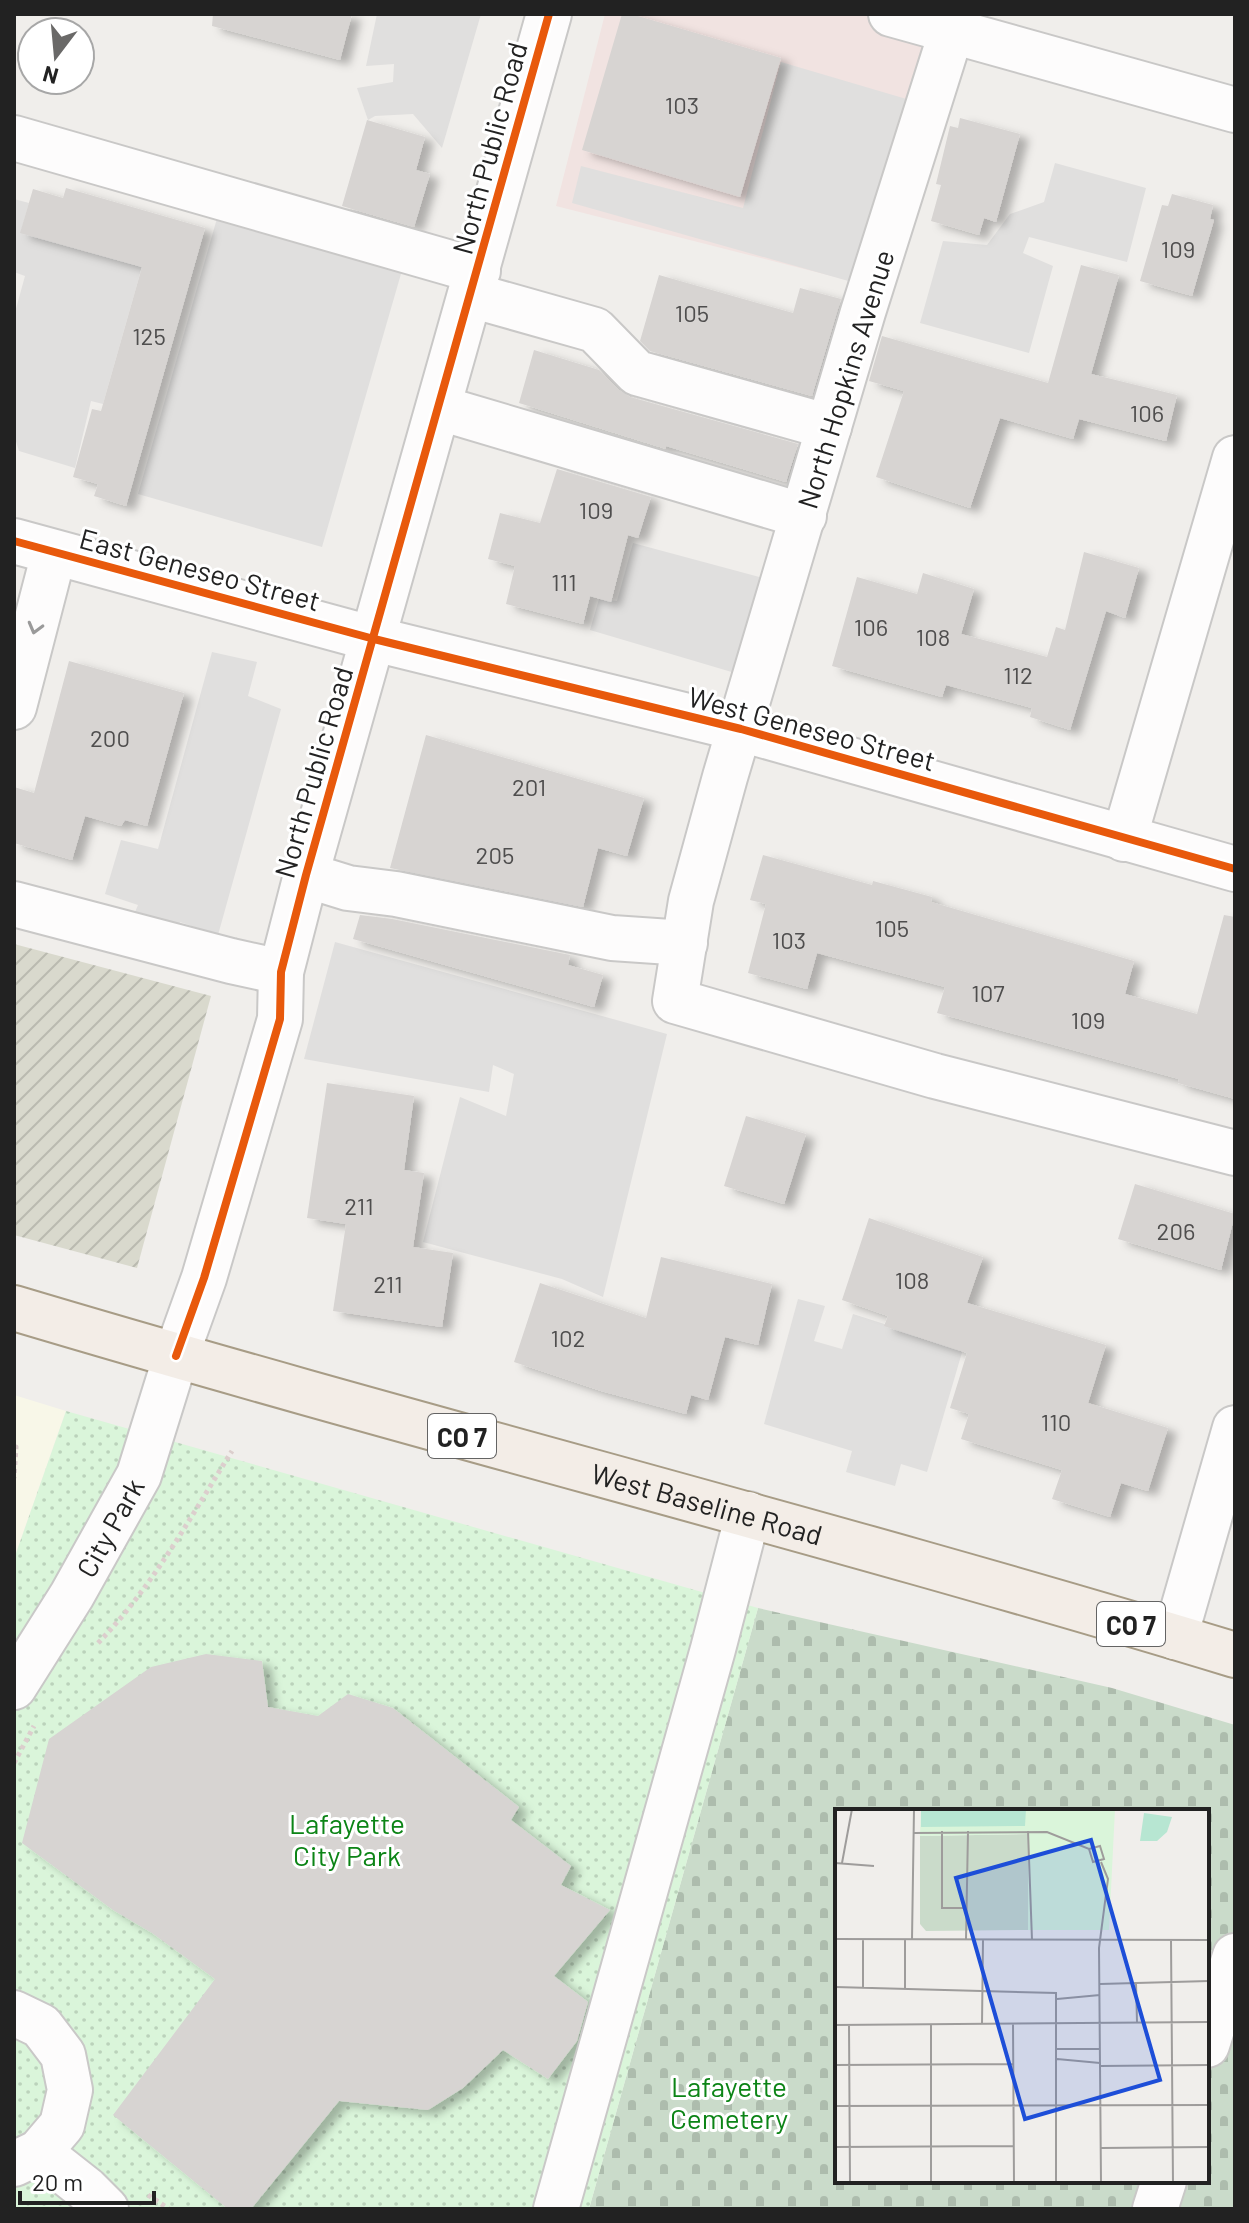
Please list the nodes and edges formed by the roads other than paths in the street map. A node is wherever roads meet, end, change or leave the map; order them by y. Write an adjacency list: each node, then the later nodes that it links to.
1 (549, 14): 6 (street, North Public Road)
2 (891, 14): 3 (street)
3 (955, 22): 4 (street); 8 (street, North Hopkins Avenue)
4 (1235, 110)
5 (14, 138): 6 (street)
6 (475, 283): 7 (street, North Public Road); 8 (street)
7 (440, 408): 10 (street); 12 (street, North Public Road)
8 (829, 427): 10 (street, North Hopkins Avenue)
9 (1231, 484): 15 (street)
10 (804, 516): 14 (street, North Hopkins Avenue)
11 (34, 547): 12 (street, East Geneseo Street); 13 (street, one-way to 13)
12 (374, 639): 14 (street, West Geneseo Street); 17 (street, North Public Road)
13 (14, 707)
14 (741, 729): 15 (street, West Geneseo Street); 19 (street, North Hopkins Avenue)
15 (1124, 839): 16 (street, West Geneseo Street)
16 (1235, 869)
17 (306, 875): 19 (street); 20 (street, North Public Road)
18 (14, 904): 20 (street)
19 (685, 943): 21 (street, North Hopkins Avenue)
20 (281, 972): 23 (street, North Public Road)
21 (1235, 1153)
22 (14, 1308): 23 (main road, CO 7)
23 (176, 1356): 25 (main road, West Baseline Road / CO 7); 28 (street, City Park)
24 (1235, 1428): 26 (street)
25 (748, 1514): 26 (main road, West Baseline Road / CO 7); 35 (street)
26 (1175, 1637): 27 (main road, West Baseline Road / CO 7)
27 (1235, 1655)
28 (14, 1687)
29 (1235, 1956): 31 (street)
30 (14, 2013): 32 (street)
31 (1209, 2039)
32 (26, 2158): 34 (street)
33 (1163, 2183): 36 (street)
34 (106, 2209)
35 (556, 2209)
36 (1155, 2209)

